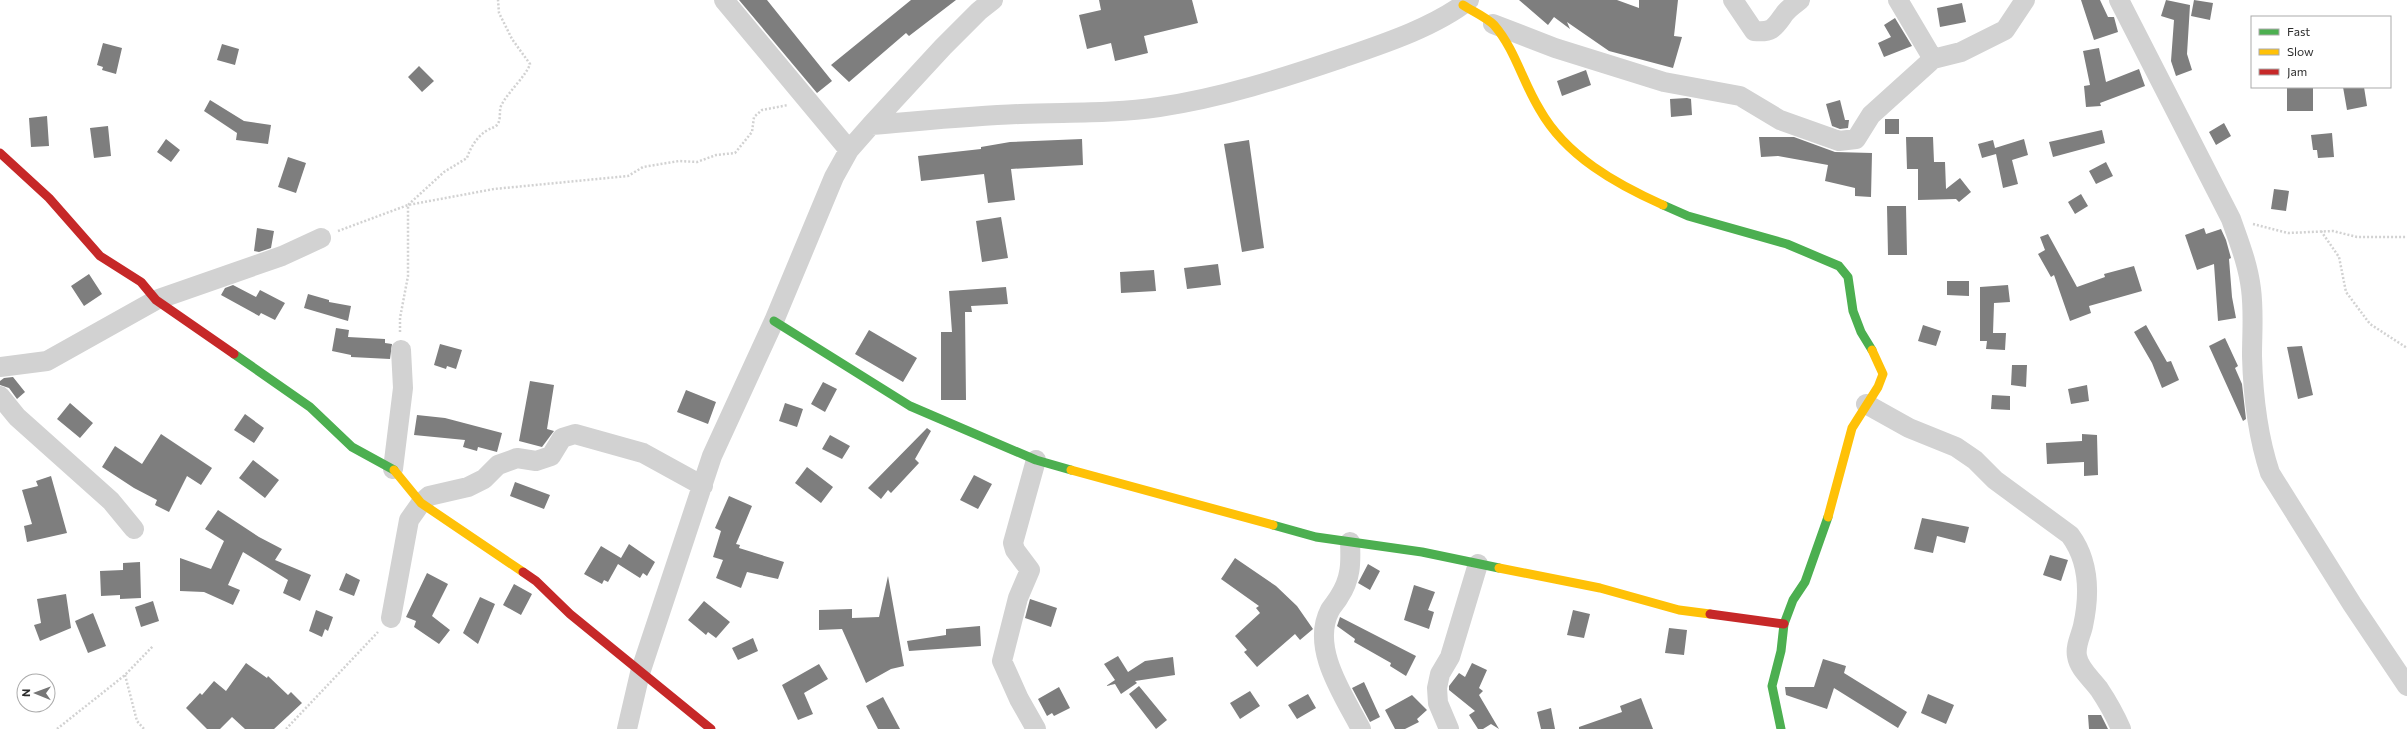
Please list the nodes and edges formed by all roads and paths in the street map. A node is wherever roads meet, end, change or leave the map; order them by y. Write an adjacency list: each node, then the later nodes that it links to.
1 (498, 0): 16 (path)
2 (724, 0): 12 (street)
3 (993, 0): 13 (street)
4 (1733, 0): 5 (street)
5 (1800, 0)
6 (1898, 0): 11 (street)
7 (2025, 0): 11 (street)
8 (2119, 0): 17 (street)
9 (1466, 2): 10 (street); 13 (street)
10 (1493, 24): 11 (street); 27 (street)
11 (1933, 59)
12 (809, 101): 14 (street); 16 (path)
13 (871, 125): 14 (street)
14 (849, 150): 22 (street)
15 (0, 153): 21 (street)
16 (408, 205): 20 (path); 24 (path)
17 (2231, 218): 18 (path); 40 (street)
18 (2322, 231): 19 (path); 23 (path)
19 (2407, 237)
20 (321, 238): 21 (street)
21 (156, 300): 25 (street); 29 (street)
22 (774, 322): 28 (street); 30 (street)
23 (2407, 348)
24 (401, 350): 29 (street)
25 (0, 367)
26 (0, 396): 32 (street)
27 (1866, 404): 36 (street); 50 (street)
28 (1036, 460): 33 (street); 46 (street)
29 (393, 469): 31 (street)
30 (703, 486): 31 (street); 38 (street)
31 (421, 503): 35 (street); 38 (street)
32 (134, 529)
33 (1350, 542): 34 (street); 47 (street)
34 (1478, 564): 36 (street); 48 (street)
35 (391, 618): 43 (path)
36 (1784, 624): 49 (street)
37 (153, 646): 39 (path)
38 (640, 673): 44 (street); 45 (street)
39 (125, 675): 41 (path); 42 (path)
40 (2407, 686)
41 (57, 729)
42 (144, 729)
43 (286, 729)
44 (627, 729)
45 (711, 729)
46 (1036, 729)
47 (1362, 729)
48 (1449, 729)
49 (1781, 729)
50 (2121, 729)

